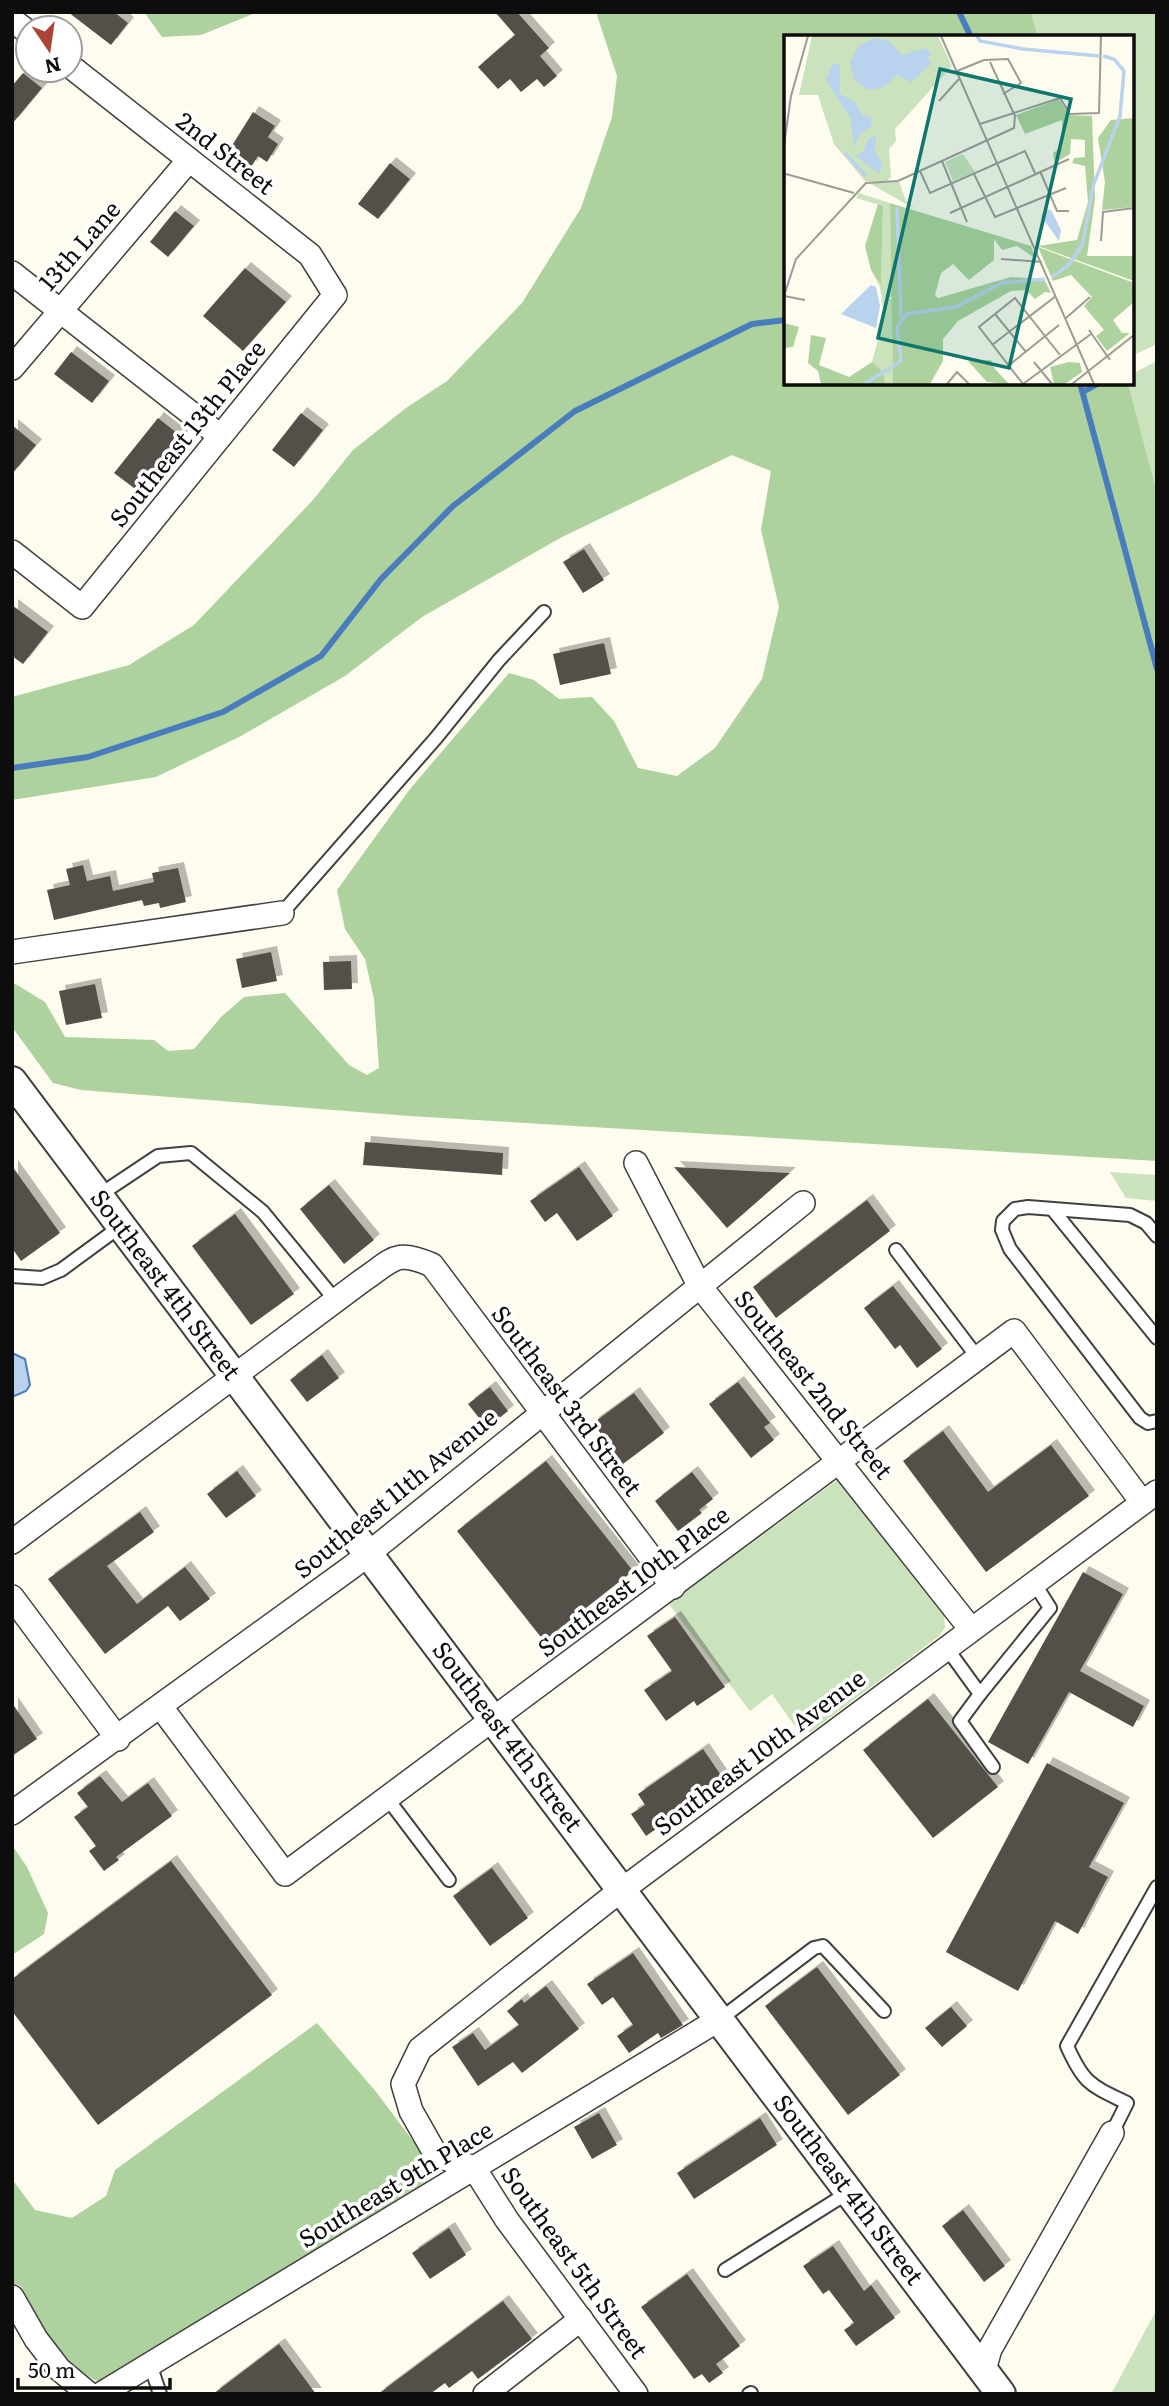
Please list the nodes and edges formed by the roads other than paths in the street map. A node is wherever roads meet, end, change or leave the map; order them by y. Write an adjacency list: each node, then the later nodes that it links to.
1 (84, 77): 2 (street, 2nd Street)
2 (189, 160): 4 (street, 2nd Street); 5 (street, 13th Lane)
3 (12, 273): 5 (street)
4 (335, 295): 7 (street, Southeast 13th Place)
5 (59, 310): 6 (street, 13th Lane); 7 (street)
6 (12, 368)
7 (220, 436): 8 (street, Southeast 13th Place)
8 (12, 552)
9 (544, 612): 10 (lane)
10 (282, 913): 11 (street)
11 (12, 952)
12 (12, 1081): 14 (street, Southeast 4th Street)
13 (636, 1163): 21 (street, Southeast 2nd Street)
14 (97, 1196): 17 (street, Southeast 4th Street); 22 (lane)
15 (803, 1203): 21 (street, Southeast 11th Avenue)
16 (1053, 1210): 18 (lane); 23 (lane); 27 (lane)
17 (121, 1226): 20 (lane); 25 (street, Southeast 4th Street)
18 (1157, 1236)
19 (896, 1250): 24 (lane)
20 (12, 1276)
21 (700, 1286): 26 (street, Southeast 11th Avenue); 28 (street, Southeast 2nd Street)
22 (335, 1301): 25 (street); 26 (street, Southeast 3rd Street)
23 (1157, 1338)
24 (978, 1358): 28 (street, Southeast 10th Place); 29 (street, Southeast 10th Place)
25 (236, 1378): 30 (street); 31 (street, Southeast 4th Street)
26 (541, 1413): 31 (street, Southeast 11th Avenue); 33 (street, Southeast 3rd Street)
27 (1157, 1421)
28 (840, 1460): 33 (street, Southeast 10th Place); 35 (street, Southeast 2nd Street)
29 (1149, 1497): 32 (street, Southeast 10th Avenue)
30 (12, 1542)
31 (367, 1551): 38 (street, Southeast 11th Avenue); 39 (street, Southeast 4th Street)
32 (1034, 1581): 35 (street, Southeast 10th Avenue); 37 (lane)
33 (673, 1587): 39 (street, Southeast 10th Place)
34 (12, 1597): 40 (street)
35 (970, 1628): 36 (street, Southeast 10th Avenue)
36 (946, 1647): 37 (lane); 46 (street, Southeast 10th Avenue)
37 (980, 1694): 41 (lane)
38 (161, 1707): 40 (street, Southeast 11th Avenue); 42 (street, Southeast 10th Place)
39 (494, 1719): 42 (street, Southeast 10th Place); 46 (street, Southeast 4th Street)
40 (118, 1739): 43 (street, Southeast 11th Avenue)
41 (993, 1767)
42 (387, 1798): 44 (lane)
43 (12, 1813)
44 (449, 1880)
45 (1157, 1887): 50 (lane)
46 (621, 1890): 48 (street, Southeast 4th Street); 49 (street, Southeast 10th Avenue)
47 (884, 2011): 48 (lane)
48 (718, 2020): 51 (street, Southeast 9th Place); 52 (street, Southeast 4th Street)
49 (409, 2072): 51 (street, Southeast 5th Street)
50 (1112, 2133): 57 (street)
51 (474, 2168): 55 (street, Southeast 5th Street); 56 (street, Southeast 9th Place)
52 (849, 2192): 53 (lane); 57 (street, Southeast 4th Street)
53 (725, 2270)
54 (12, 2297): 58 (street)
55 (581, 2319): 61 (street); 62 (street, Southeast 5th Street)
56 (150, 2364): 59 (street, Southeast 9th Place); 60 (lane)
57 (984, 2371): 63 (street, Southeast 4th Street)
58 (89, 2394)
59 (101, 2394)
60 (160, 2394)
61 (485, 2394)
62 (636, 2394)
63 (1000, 2394)

